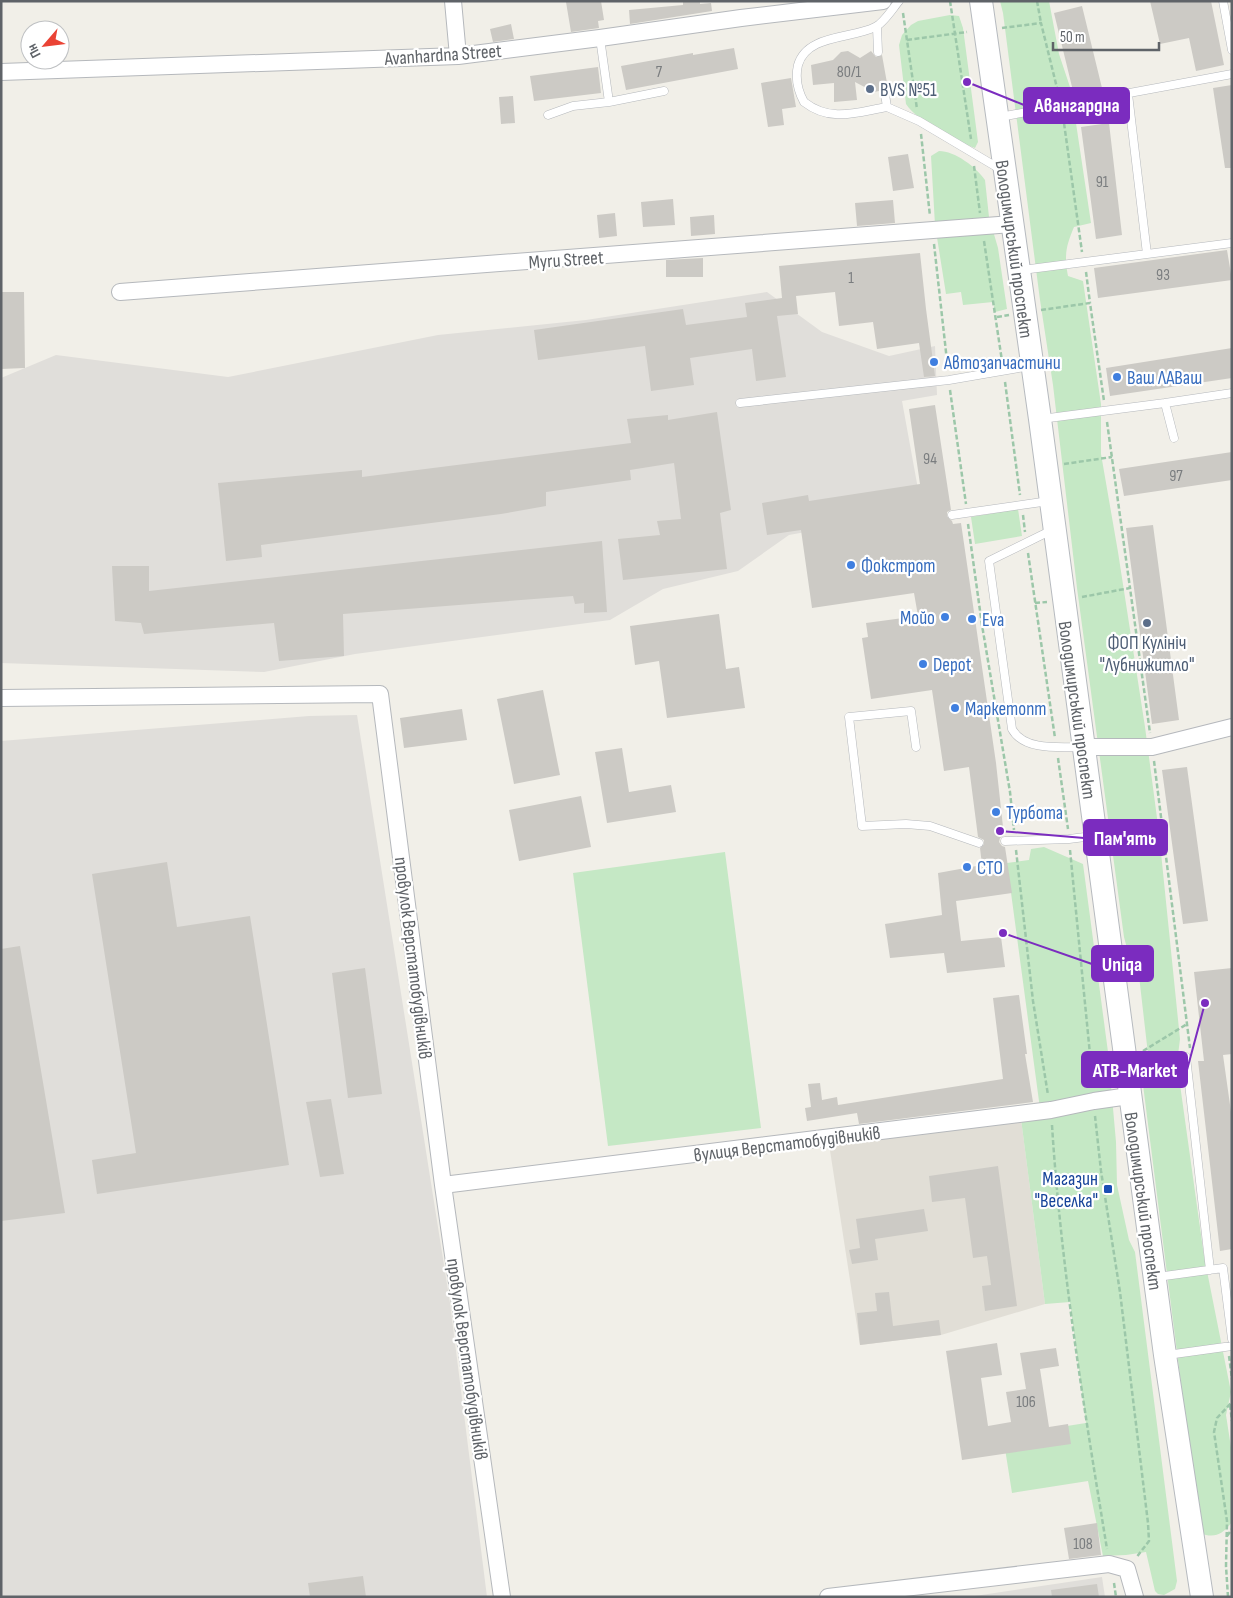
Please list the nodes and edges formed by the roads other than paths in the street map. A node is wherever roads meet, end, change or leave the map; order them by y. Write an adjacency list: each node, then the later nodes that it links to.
1 (453, 1): 10 (street)
2 (883, 1): 7 (street, Avanhardna Street)
3 (899, 1): 6 (lane)
4 (981, 1): 19 (main road, Володимирський проспект)
5 (1223, 1): 8 (lane)
6 (877, 27): 9 (lane); 17 (lane)
7 (600, 38): 10 (street, Avanhardna Street); 16 (lane)
8 (1232, 50)
9 (878, 52)
10 (458, 56): 11 (street, Avanhardna Street)
11 (1, 72)
12 (1232, 74): 15 (lane)
13 (884, 88): 17 (lane)
14 (664, 91): 16 (lane)
15 (1128, 94): 19 (lane); 23 (lane)
16 (609, 102): 18 (lane)
17 (887, 107): 20 (lane)
18 (548, 115)
19 (997, 117): 20 (main road, Володимирський проспект)
20 (1004, 171): 21 (main road, Володимирський проспект)
21 (1012, 224): 24 (main road, Володимирський проспект); 25 (street, Myru Street)
22 (1232, 243): 23 (lane)
23 (1147, 254): 24 (lane)
24 (1019, 271): 26 (main road, Володимирський проспект)
25 (120, 292)
26 (1032, 366): 28 (lane); 30 (main road, Володимирський проспект)
27 (1232, 393): 29 (lane)
28 (740, 403)
29 (1165, 403): 30 (lane); 31 (lane)
30 (1040, 419): 32 (main road, Володимирський проспект)
31 (1174, 438)
32 (1050, 501): 33 (lane); 34 (main road, Володимирський проспект)
33 (952, 515)
34 (1054, 529): 38 (main road, Володимирський проспект); 38 (lane)
35 (1, 698): 44 (street, провулок Верстатобудівників)
36 (1232, 727): 38 (street)
37 (916, 747): 41 (lane)
38 (1083, 747): 39 (main road, Володимирський проспект)
39 (1095, 836): 40 (lane); 42 (main road, Володимирський проспект)
40 (1005, 841)
41 (979, 843)
42 (1126, 1067): 43 (main road, Володимирський проспект); 47 (lane)
43 (1129, 1096): 44 (street, вулиця Верстатобудівників); 48 (main road, Володимирський проспект)
44 (443, 1185): 51 (street, провулок Верстатобудівників)
45 (1232, 1267): 46 (lane)
46 (1223, 1268): 47 (lane); 49 (lane)
47 (1210, 1270): 48 (lane)
48 (1154, 1277): 50 (main road, Володимирський проспект)
49 (1230, 1344): 50 (lane)
50 (1164, 1355): 54 (main road, Володимирський проспект)
51 (502, 1597)
52 (828, 1597): 53 (street)
53 (1134, 1597)
54 (1202, 1597)

